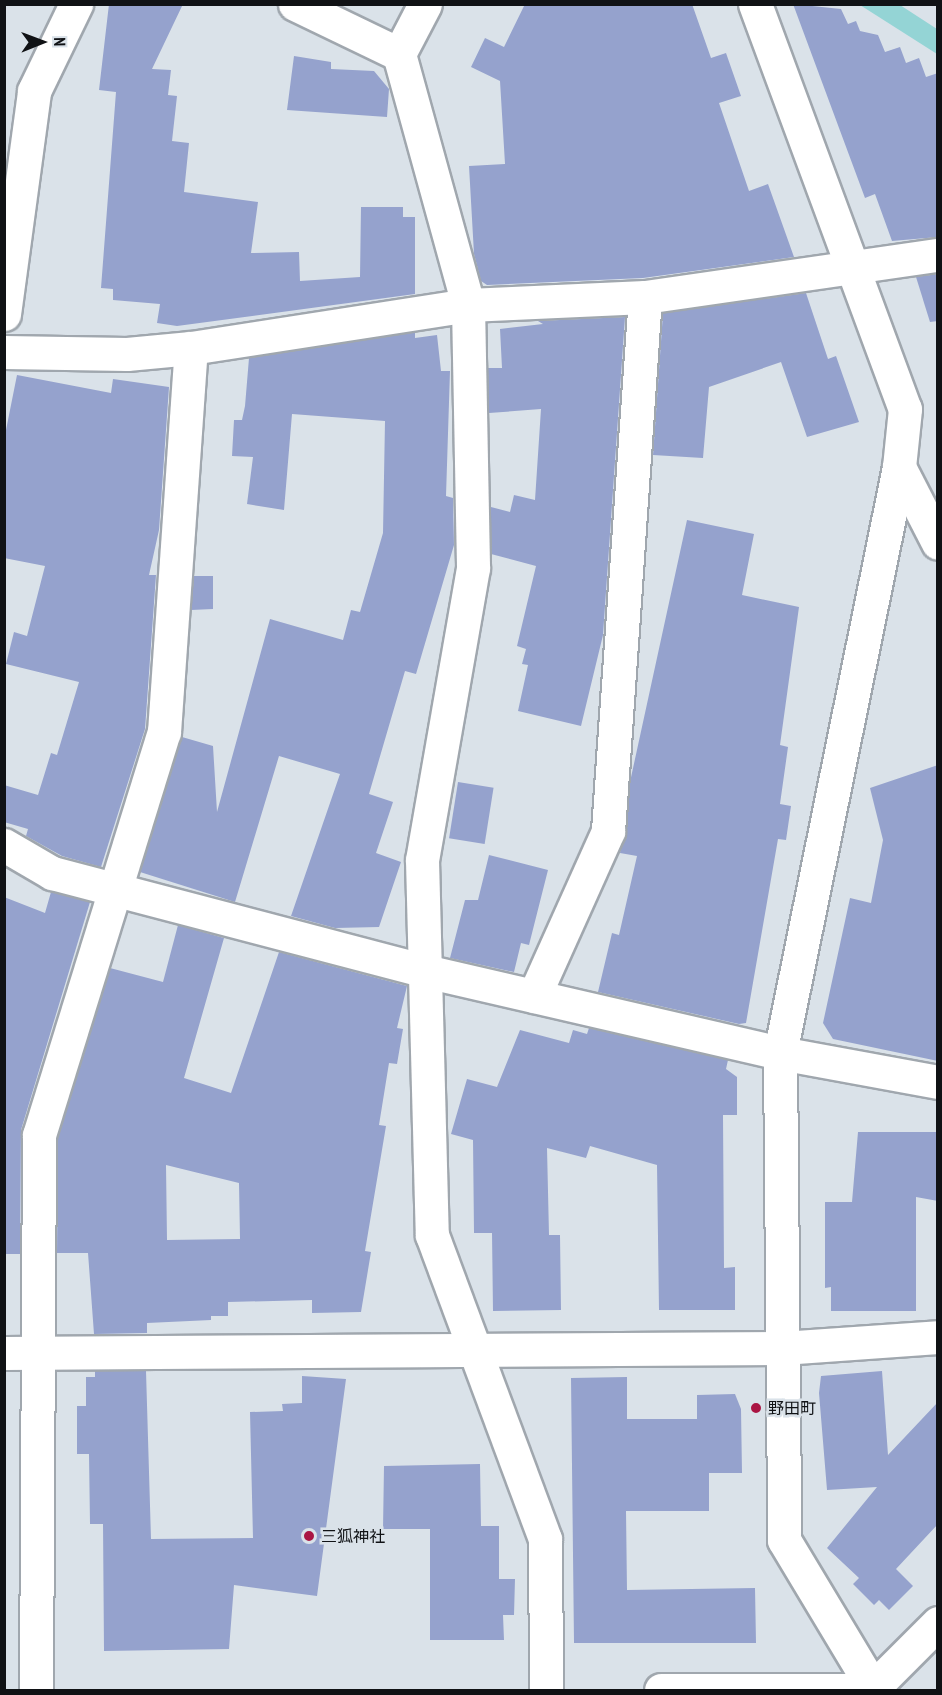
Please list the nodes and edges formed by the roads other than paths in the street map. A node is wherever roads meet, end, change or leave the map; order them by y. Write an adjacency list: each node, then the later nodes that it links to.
1 (76, 4): 10 (street)
2 (295, 4): 5 (street)
3 (425, 4): 5 (street)
4 (755, 4): 7 (street)
5 (399, 54): 9 (street)
6 (938, 255): 7 (street)
7 (850, 266): 8 (street); 13 (street)
8 (645, 297): 9 (street); 18 (street)
9 (468, 305): 11 (street); 17 (street)
10 (4, 314)
11 (191, 348): 12 (street); 16 (street)
12 (4, 352)
13 (899, 467): 14 (street); 19 (street)
14 (938, 543)
15 (4, 846): 16 (street)
16 (116, 890): 17 (street); 24 (street)
17 (425, 971): 18 (street); 23 (street)
18 (534, 996): 19 (street)
19 (780, 1053): 20 (street); 22 (street)
20 (938, 1082)
21 (938, 1337): 22 (street)
22 (782, 1348): 23 (street); 27 (street)
23 (475, 1350): 24 (street); 29 (street)
24 (41, 1352): 25 (street); 28 (street)
25 (4, 1353)
26 (938, 1623): 27 (street)
27 (873, 1689): 30 (street)
28 (36, 1690)
29 (546, 1690)
30 (661, 1690)

